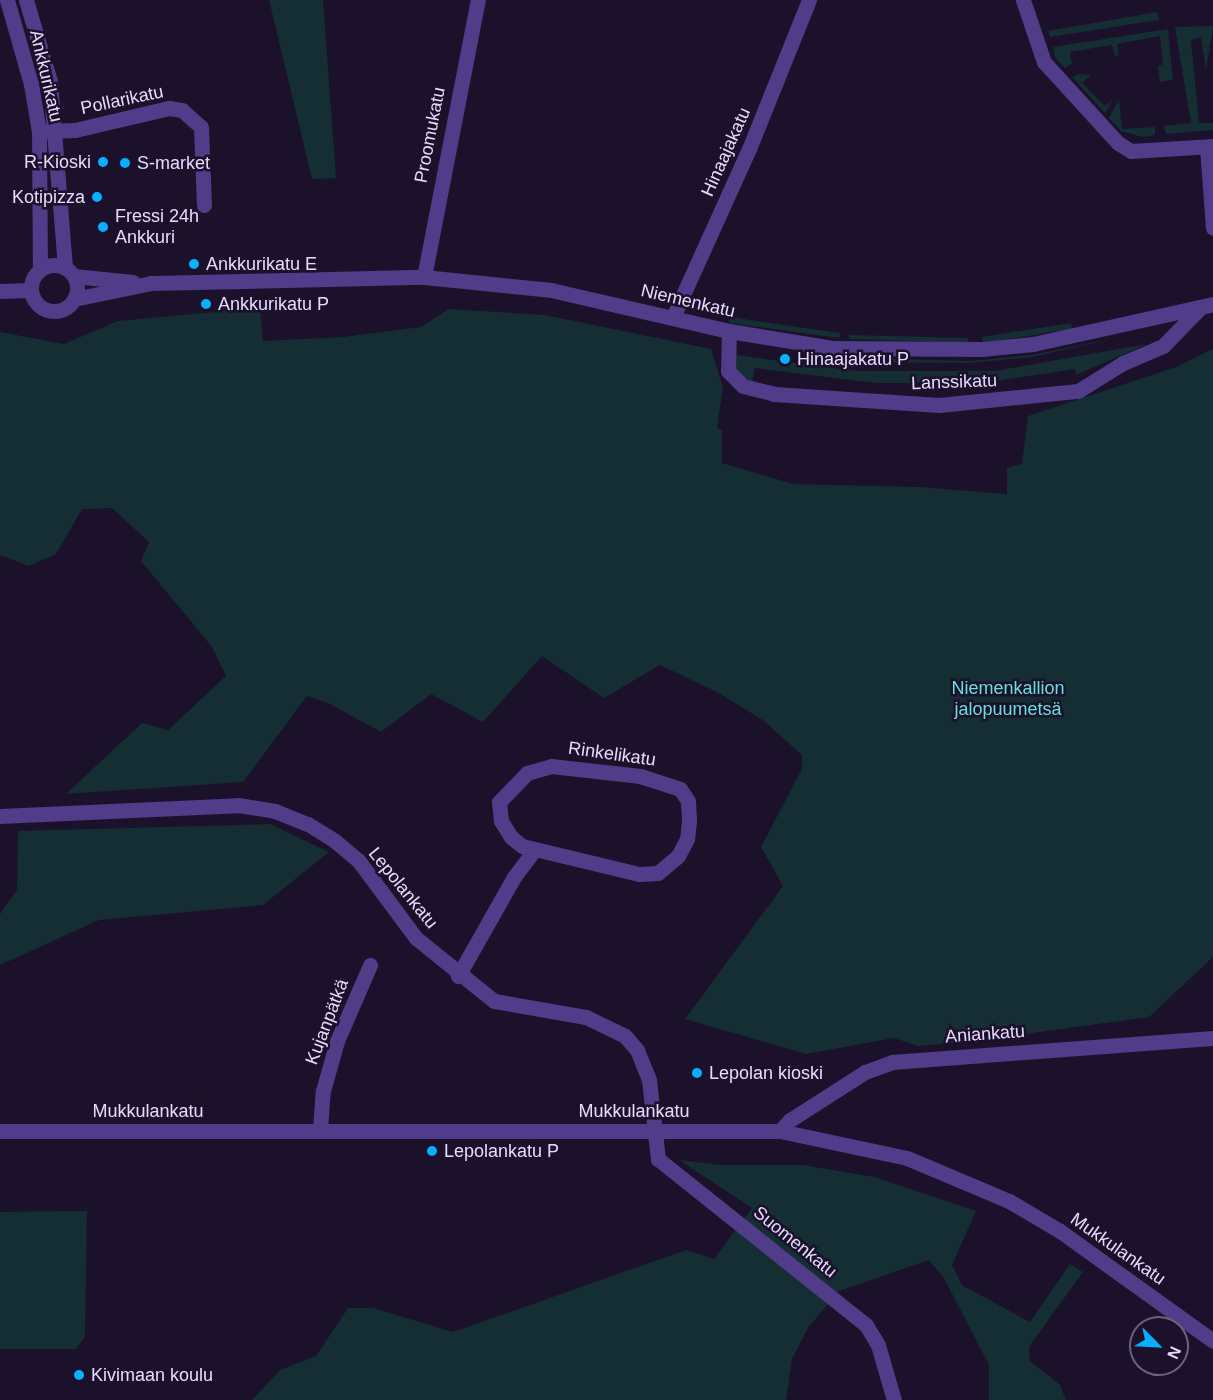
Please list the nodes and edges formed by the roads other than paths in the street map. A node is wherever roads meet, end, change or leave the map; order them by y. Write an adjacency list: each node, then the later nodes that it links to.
1 (7, 0): 7 (street, Ankkurikatu)
2 (26, 0): 6 (street, Ankkurikatu)
3 (478, 0): 13 (street, Proomukatu)
4 (809, 0): 19 (street, Hinaajakatu)
5 (1023, 0): 8 (street)
6 (56, 131): 7 (street, Pollarikatu); 9 (street, Pollarikatu); 12 (street, Ankkurikatu)
7 (39, 132): 11 (street, Ankkurikatu)
8 (1210, 146): 10 (street)
9 (204, 205)
10 (1213, 228)
11 (40, 270): 12 (street); 15 (street)
12 (69, 272): 14 (street, Niemenkatu); 17 (street)
13 (424, 277): 14 (street, Niemenkatu); 19 (street, Niemenkatu)
14 (151, 283): 17 (street, Niemenkatu)
15 (31, 290): 16 (street); 17 (street)
16 (0, 291)
17 (74, 299)
18 (1207, 306): 20 (street, Niemenkatu); 20 (street, Lanssikatu)
19 (673, 317): 20 (street, Niemenkatu)
20 (729, 331)
21 (0, 816): 24 (street, Lepolankatu)
22 (534, 850): 22 (street, Rinkelikatu); 24 (street)
23 (370, 965): 26 (street, Kujanpätkä)
24 (458, 976): 27 (street, Lepolankatu)
25 (1213, 1038): 29 (street, Aniankatu)
26 (320, 1130): 27 (street, Mukkulankatu); 28 (street, Mukkulankatu)
27 (652, 1130): 29 (street, Mukkulankatu); 31 (street, Suomenkatu)
28 (0, 1131)
29 (780, 1131): 30 (street, Mukkulankatu)
30 (1213, 1341)
31 (894, 1400)

